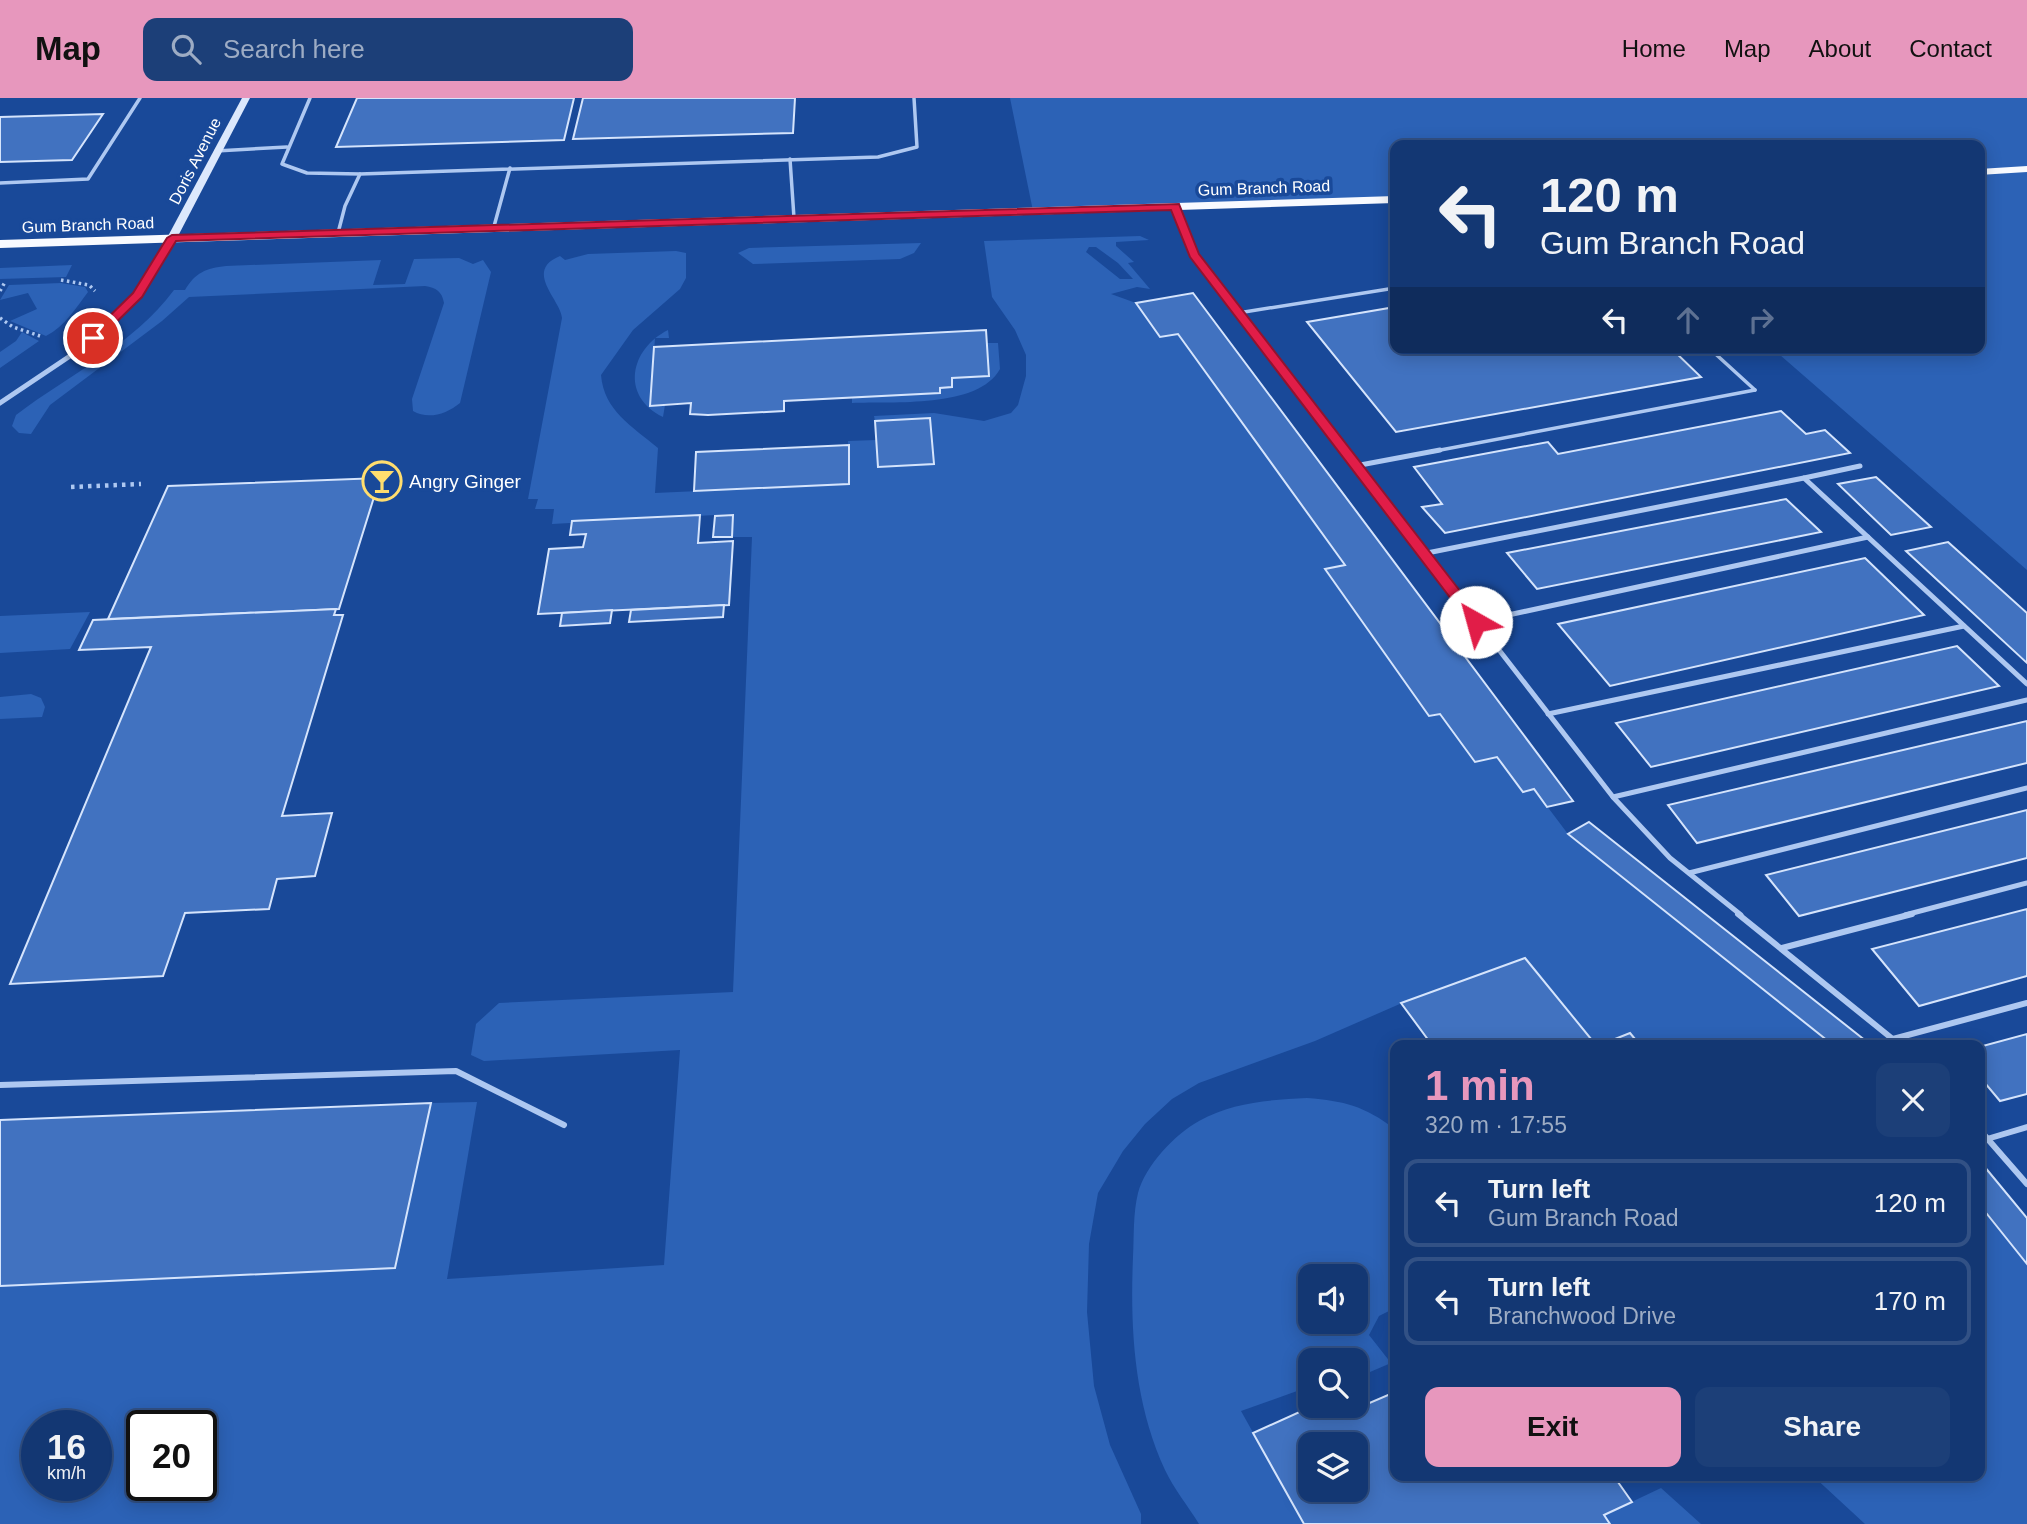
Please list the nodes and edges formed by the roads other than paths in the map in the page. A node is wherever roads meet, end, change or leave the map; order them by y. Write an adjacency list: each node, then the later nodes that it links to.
1 (141, 98): 12 (lane)
2 (246, 98): 6 (street, Doris Avenue)
3 (310, 98): 5 (lane)
4 (914, 98): 7 (lane)
5 (287, 147): 6 (lane); 11 (lane)
6 (216, 151): 18 (street, Doris Avenue)
7 (790, 159): 8 (lane); 15 (lane)
8 (510, 168): 11 (lane); 16 (lane)
9 (2027, 169): 10 (main road)
10 (1985, 172)
11 (360, 174): 17 (lane)
12 (0, 183)
13 (1390, 199): 14 (main road, Gum Branch Road)
14 (1175, 206): 15 (main road, Gum Branch Road); 21 (lane)
15 (794, 218): 16 (main road, Gum Branch Road)
16 (493, 230): 17 (main road, Gum Branch Road)
17 (338, 233): 18 (main road, Gum Branch Road)
18 (172, 238): 19 (main road, Gum Branch Road); 23 (street)
19 (0, 244)
20 (1390, 289): 21 (lane)
21 (1238, 313): 24 (lane)
22 (1716, 354): 24 (lane)
23 (0, 403)
24 (1355, 466): 28 (lane)
25 (1860, 466): 26 (lane)
26 (1804, 478): 27 (lane); 28 (lane)
27 (1868, 537): 29 (lane); 30 (lane)
28 (1422, 554): 29 (lane)
29 (1476, 622): 33 (lane)
30 (1964, 626): 31 (lane); 33 (lane)
31 (2027, 684)
32 (2027, 700): 35 (lane)
33 (1548, 714): 35 (lane)
34 (2027, 788): 36 (lane)
35 (1613, 797): 36 (lane)
36 (1689, 873): 38 (lane)
37 (2027, 883): 38 (lane)
38 (1782, 948): 40 (lane)
39 (2027, 1003): 40 (lane)
40 (1893, 1039)
41 (0, 1085): 42 (lane)
42 (564, 1125)
43 (2027, 1127): 45 (lane)
44 (1985, 1136): 45 (lane)
45 (1987, 1139): 46 (lane)
46 (2027, 1184)

